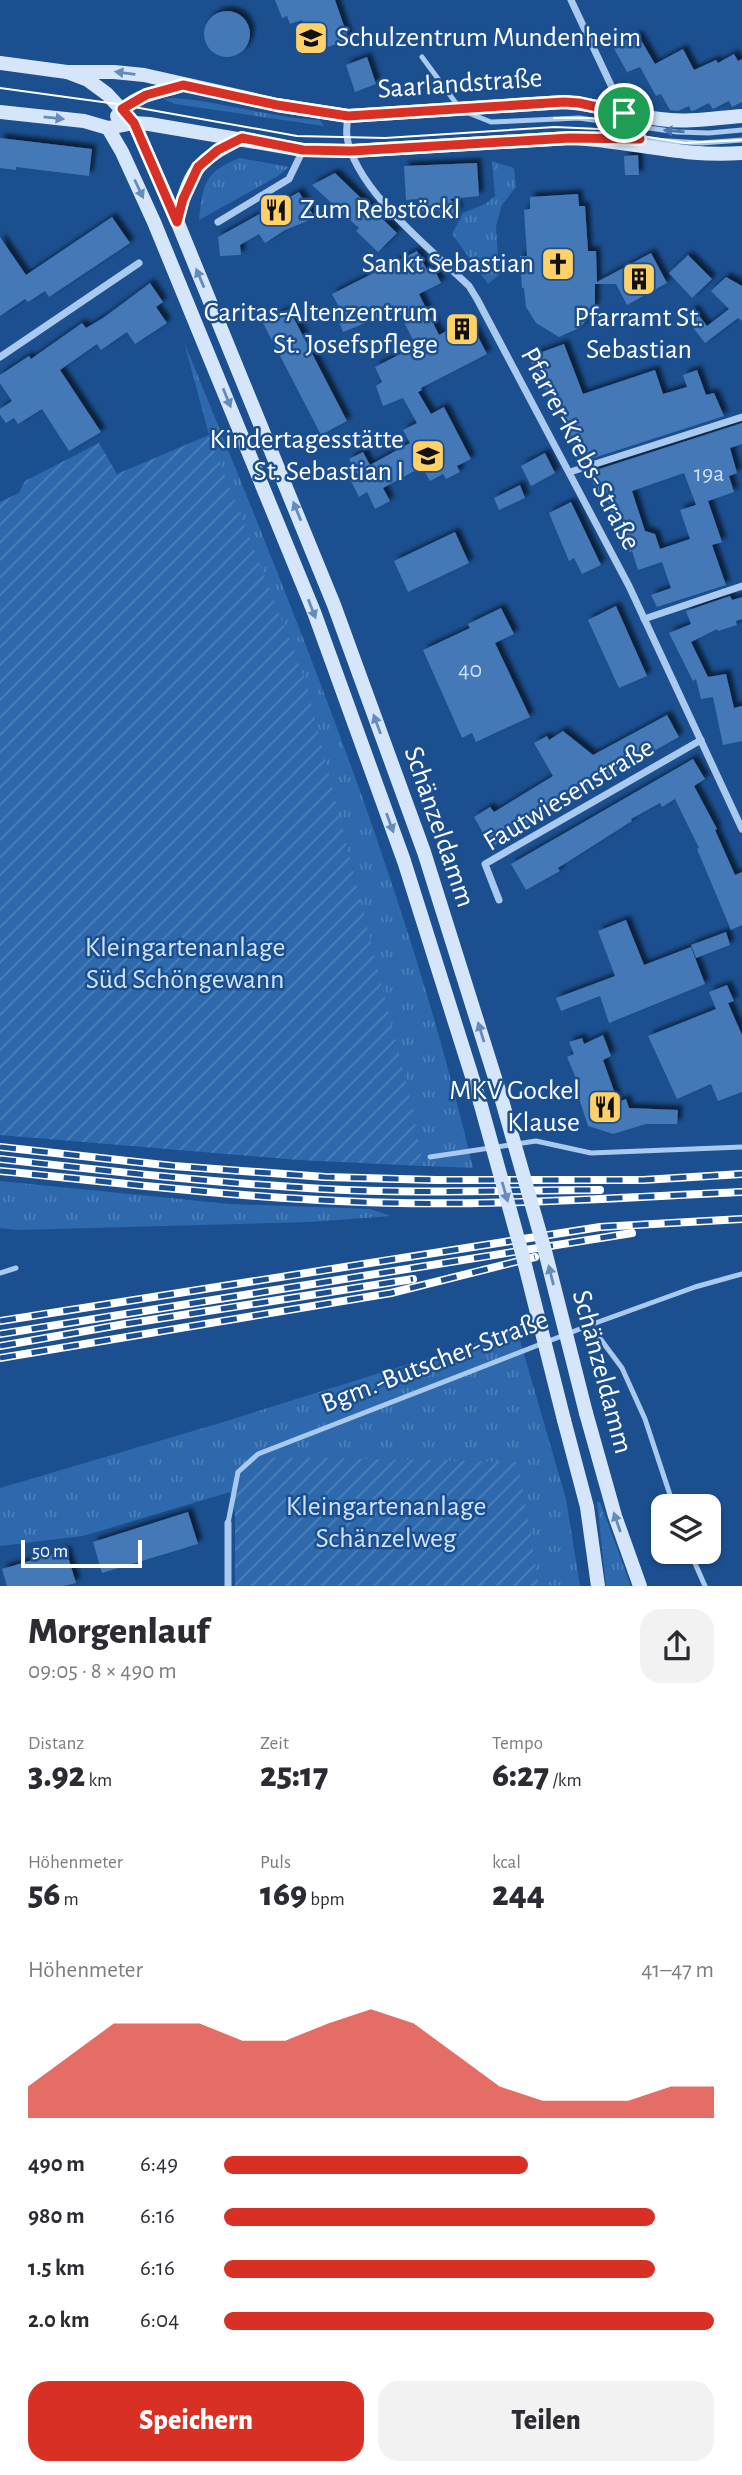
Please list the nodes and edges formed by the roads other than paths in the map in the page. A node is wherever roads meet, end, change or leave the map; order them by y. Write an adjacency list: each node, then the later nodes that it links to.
1 (570, 0): 10 (street)
2 (422, 57): 8 (lane)
3 (0, 63): 4 (main road, Saarlandstraße)
4 (67, 72): 5 (main road, Saarlandstraße); 6 (main road, Saarlandstraße, one-way to 4)
5 (88, 80): 7 (main road, Schänzeldamm)
6 (183, 85): 7 (main road, Saarlandstraße); 11 (main road, Saarlandstraße)
7 (122, 109): 13 (main road, Schänzeldamm); 15 (main road)
8 (461, 110): 10 (main road, Saarlandstraße); 11 (main road, Saarlandstraße); 14 (lane)
9 (0, 112): 15 (main road, one-way to 15)
10 (624, 113): 12 (main road, Saarlandstraße); 14 (street)
11 (348, 116): 21 (street, Pfarrer-Krebs-Straße)
12 (742, 116)
13 (134, 123): 15 (main road); 17 (main road); 23 (main road, Schänzeldamm)
14 (632, 127): 16 (lane, one-way to 14); 19 (street)
15 (108, 128): 44 (main road, Schänzeldamm, one-way to 44, bridge)
16 (742, 130)
17 (242, 138): 20 (main road); 23 (main road)
18 (742, 140): 19 (lane)
19 (642, 143): 21 (main road); 22 (main road)
20 (303, 150): 21 (main road); 24 (street)
21 (352, 151): 28 (street, Pfarrer-Krebs-Straße)
22 (742, 153)
23 (177, 222): 45 (main road, Schänzeldamm, one-way to 23, bridge)
24 (218, 222)
25 (139, 263): 26 (street)
26 (0, 357)
27 (742, 417): 28 (street)
28 (570, 472): 30 (street, Pfarrer-Krebs-Straße)
29 (742, 586): 30 (street)
30 (644, 619): 31 (street, Pfarrer-Krebs-Straße)
31 (701, 740): 32 (street, Pfarrer-Krebs-Straße); 33 (street, Fautwiesenstraße)
32 (742, 830)
33 (499, 900)
34 (742, 1147): 35 (lane)
35 (430, 1157)
36 (16, 1268): 37 (lane)
37 (0, 1273)
38 (742, 1274): 39 (lane, Bgm.-Butscher-Straße)
39 (590, 1325): 40 (lane); 41 (lane, Bgm.-Butscher-Straße)
40 (670, 1494)
41 (228, 1523): 43 (street)
42 (695, 1564): 46 (lane)
43 (228, 1586)
44 (598, 1586)
45 (640, 1586)
46 (705, 1586)

